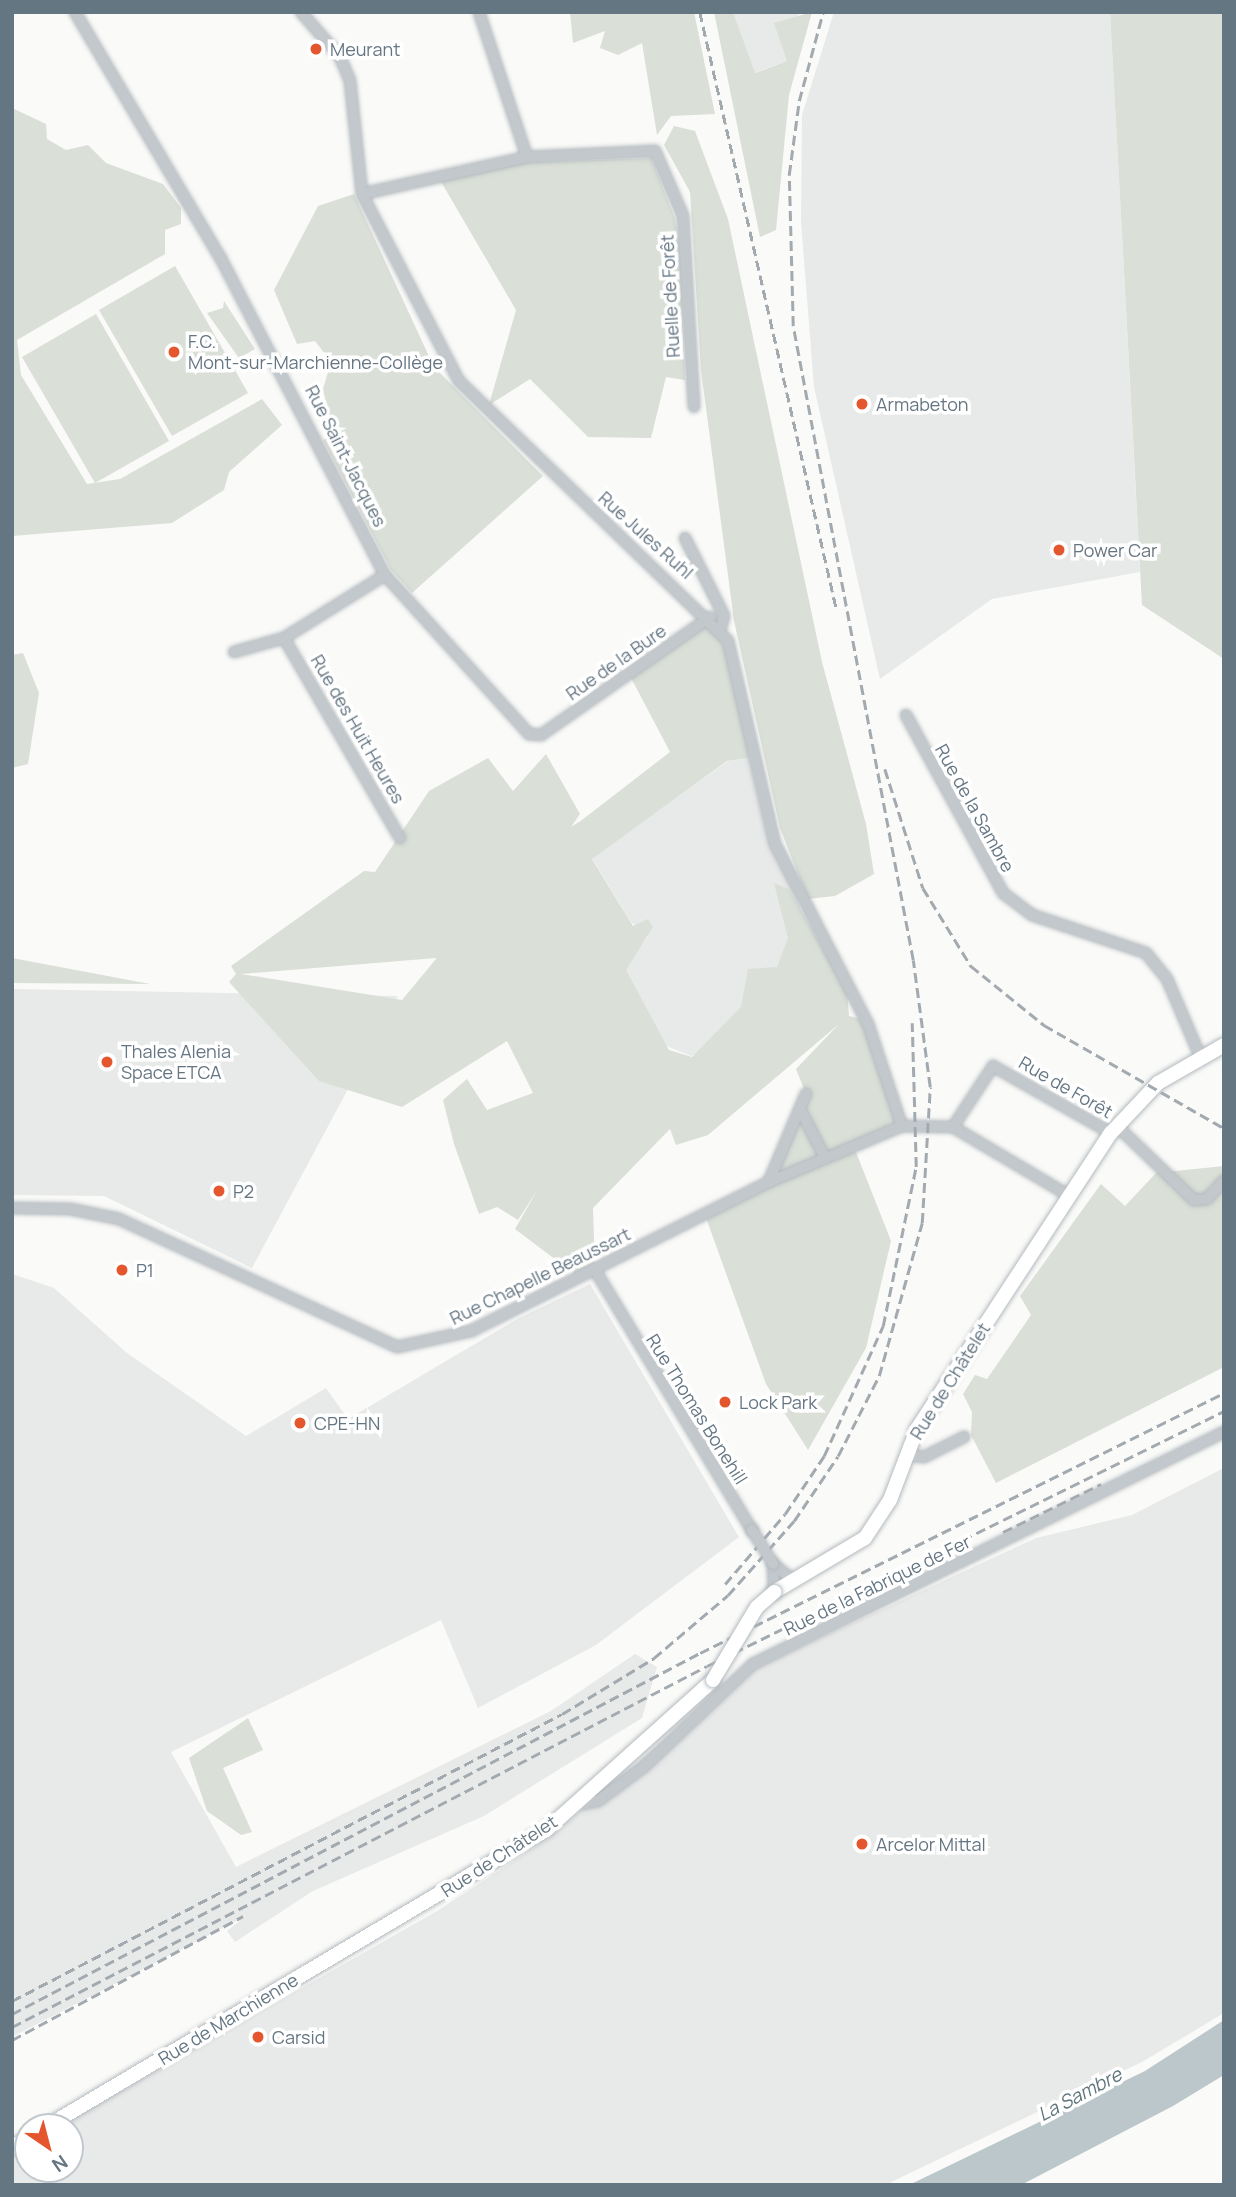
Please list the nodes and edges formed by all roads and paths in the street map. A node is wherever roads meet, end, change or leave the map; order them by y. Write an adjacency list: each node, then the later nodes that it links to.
1 (75, 12): 8 (street, Rue Saint-Jacques)
2 (300, 12): 5 (street, Rue Jules Ruhl)
3 (479, 12): 4 (street)
4 (527, 156): 5 (street); 6 (street, Ruelle de Forêt)
5 (362, 194): 9 (street, Rue Jules Ruhl)
6 (694, 407)
7 (685, 538): 10 (street)
8 (385, 575): 11 (street); 14 (street, Rue Saint-Jacques)
9 (710, 617): 10 (street, Rue Jules Ruhl); 14 (street, Rue de la Bure)
10 (721, 627): 20 (street, Rue Jules Ruhl)
11 (284, 638): 12 (street); 15 (street, Rue des Huit Heures)
12 (234, 652)
13 (906, 715): 17 (street, Rue de la Sambre)
14 (541, 735)
15 (400, 838)
16 (1224, 1045): 17 (main road, Rue de Châtelet)
17 (1200, 1056): 22 (main road, Rue de Châtelet)
18 (806, 1094): 19 (street)
19 (802, 1111): 23 (street); 25 (street)
20 (902, 1126): 21 (street, Rue Chapelle Beaussart); 23 (street, Rue Chapelle Beaussart)
21 (953, 1127): 22 (street, Rue de Forêt); 26 (street, Rue Chapelle Beaussart)
22 (1114, 1130): 24 (street); 26 (main road, Rue de Châtelet)
23 (824, 1156): 25 (street, Rue Chapelle Beaussart)
24 (1224, 1181)
25 (769, 1182): 28 (street, Rue Chapelle Beaussart)
26 (1068, 1195): 31 (main road, Rue de Châtelet)
27 (12, 1208): 28 (street, Rue Chapelle Beaussart)
28 (595, 1270): 32 (street, Rue Thomas Bonehill, bridge)
29 (1224, 1432): 35 (street, Rue de la Fabrique de Fer)
30 (964, 1437): 31 (street)
31 (907, 1455): 33 (main road, Rue de Châtelet)
32 (773, 1564): 33 (street, Rue Thomas Bonehill); 34 (street, Rue Thomas Bonehill)
33 (793, 1581): 34 (main road, Rue de Châtelet)
34 (774, 1592): 35 (main road, Rue de Châtelet, bridge)
35 (572, 1806): 36 (main road, Rue de Châtelet)
36 (411, 1912): 37 (main road, Rue de Marchienne)
37 (70, 2113)

